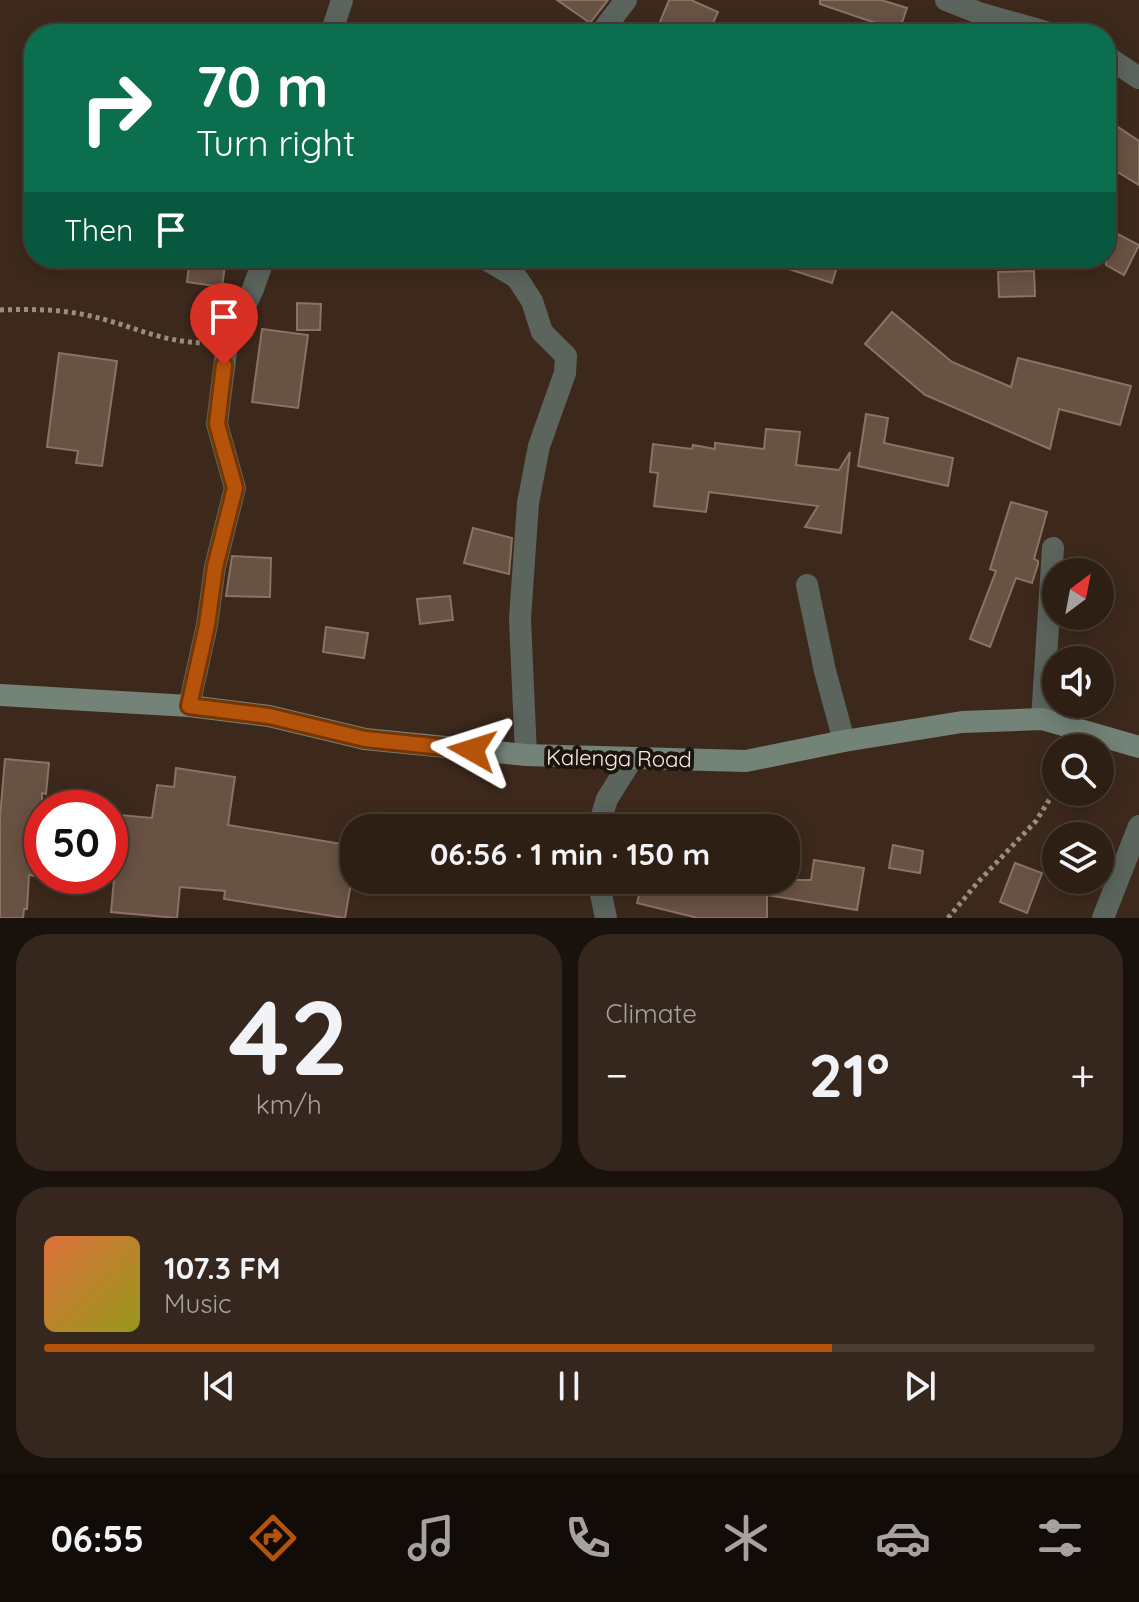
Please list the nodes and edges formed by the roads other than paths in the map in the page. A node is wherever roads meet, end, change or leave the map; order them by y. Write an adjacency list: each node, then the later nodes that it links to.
1 (342, 0): 4 (street)
2 (626, 0): 5 (street)
3 (946, 0): 6 (street)
4 (334, 24)
5 (608, 24)
6 (1018, 24)
7 (1116, 63): 8 (street)
8 (1139, 78)
9 (260, 268): 14 (street)
10 (500, 268): 18 (street)
11 (1053, 548): 15 (street)
12 (807, 585): 16 (street)
13 (0, 695): 14 (main road, Kalenga Road)
14 (189, 706): 18 (main road, Kalenga Road)
15 (1042, 719): 16 (main road, Kalenga Road); 17 (main road, Kalenga Road)
16 (844, 741): 19 (main road, Kalenga Road)
17 (1139, 747)
18 (526, 755): 19 (main road, Kalenga Road)
19 (632, 759): 20 (street)
20 (602, 814)
21 (1139, 826): 24 (street)
22 (601, 894): 23 (street)
23 (606, 918)
24 (1103, 918)

